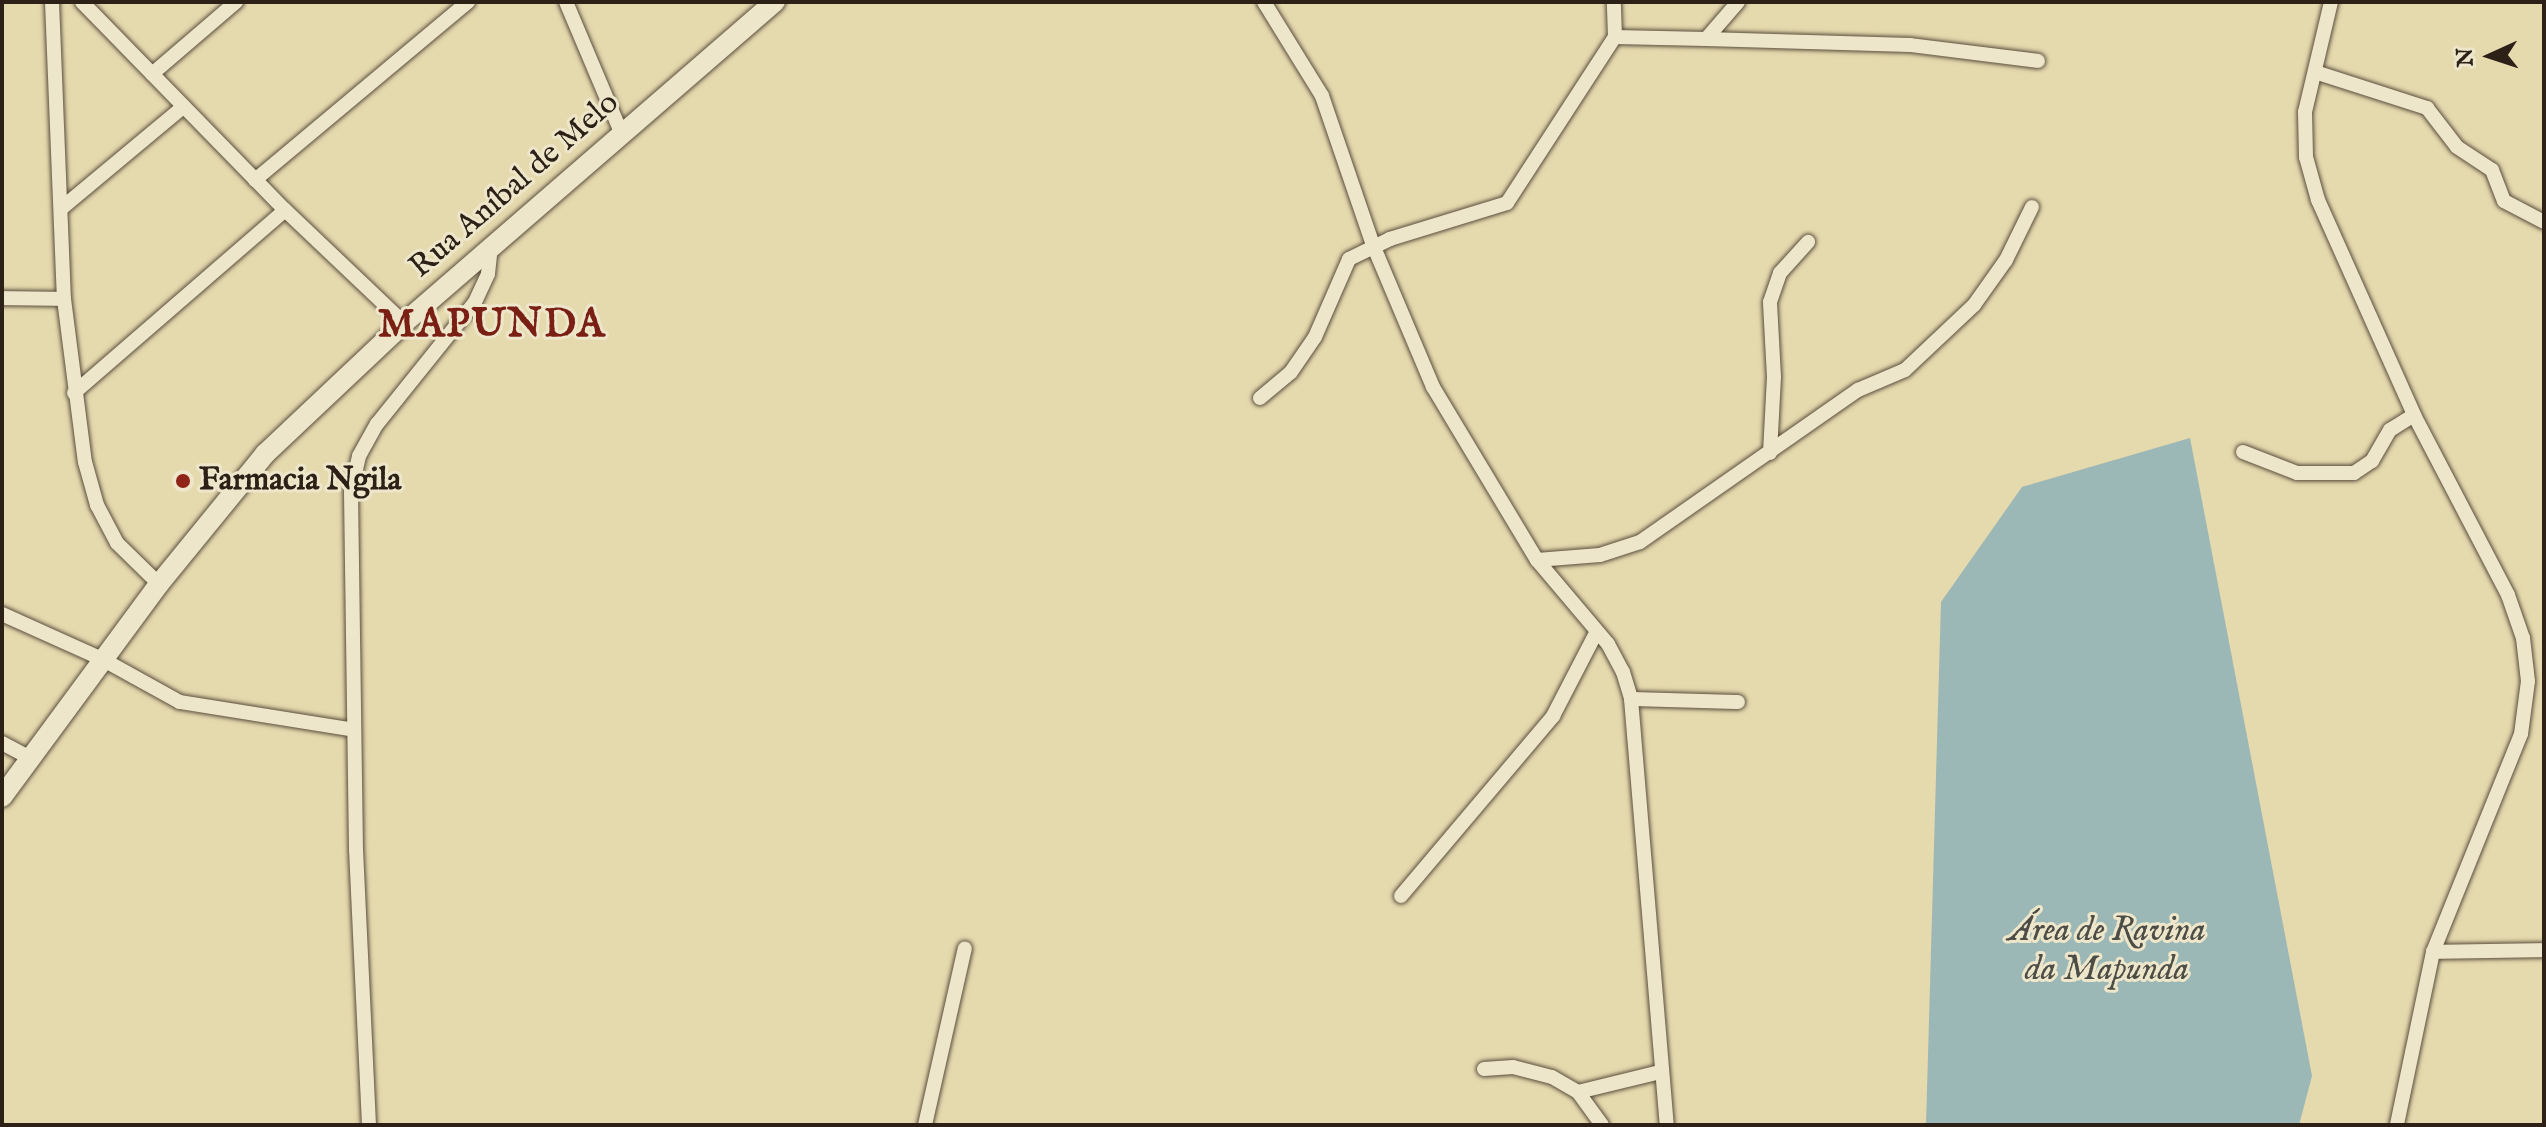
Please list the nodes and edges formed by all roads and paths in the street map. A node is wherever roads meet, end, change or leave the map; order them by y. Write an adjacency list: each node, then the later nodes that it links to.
1 (52, 2): 19 (street)
2 (82, 2): 15 (street)
3 (236, 2): 15 (street)
4 (468, 2): 18 (street)
5 (566, 2): 17 (street)
6 (775, 2): 17 (street, Rua Aníbal de Melo)
7 (1264, 2): 24 (street)
8 (1614, 2): 11 (street)
9 (1738, 2): 12 (street)
10 (2331, 2): 14 (street)
11 (1615, 37): 12 (street); 24 (street)
12 (1706, 39): 13 (street)
13 (2038, 61)
14 (2315, 72): 22 (street); 31 (street)
15 (152, 74): 16 (street)
16 (183, 107): 18 (street); 19 (street)
17 (621, 132): 25 (street, Rua Aníbal de Melo)
18 (255, 180): 21 (street)
19 (63, 207): 27 (street)
20 (2032, 207): 33 (street)
21 (285, 210): 28 (street); 29 (street)
22 (2544, 222)
23 (1808, 242): 33 (street)
24 (1373, 245): 30 (street); 34 (street)
25 (491, 246): 28 (street, Rua Aníbal de Melo); 41 (street)
26 (2, 298): 27 (street)
27 (64, 299): 29 (street)
28 (404, 323): 35 (street, Rua Aníbal de Melo)
29 (74, 393): 35 (street)
30 (1260, 398)
31 (2414, 415): 32 (street); 48 (street)
32 (2243, 452)
33 (1770, 453): 34 (street)
34 (1537, 560): 37 (street)
35 (159, 584): 38 (street, Rua Aníbal de Melo)
36 (2, 614): 38 (street)
37 (1596, 633): 39 (street); 45 (street)
38 (102, 659): 41 (street); 43 (street, Rua Aníbal de Melo)
39 (1631, 699): 40 (street); 50 (street)
40 (1738, 702)
41 (354, 730): 52 (street)
42 (2, 743): 43 (street)
43 (30, 758): 44 (street, Rua Aníbal de Melo)
44 (2, 797)
45 (1401, 896)
46 (965, 948): 53 (street)
47 (2544, 950): 48 (street)
48 (2433, 952): 56 (street)
49 (1484, 1069): 51 (street)
50 (1660, 1072): 51 (street); 55 (street)
51 (1578, 1092): 54 (street)
52 (369, 1125)
53 (925, 1125)
54 (1602, 1125)
55 (1667, 1125)
56 (2397, 1125)

